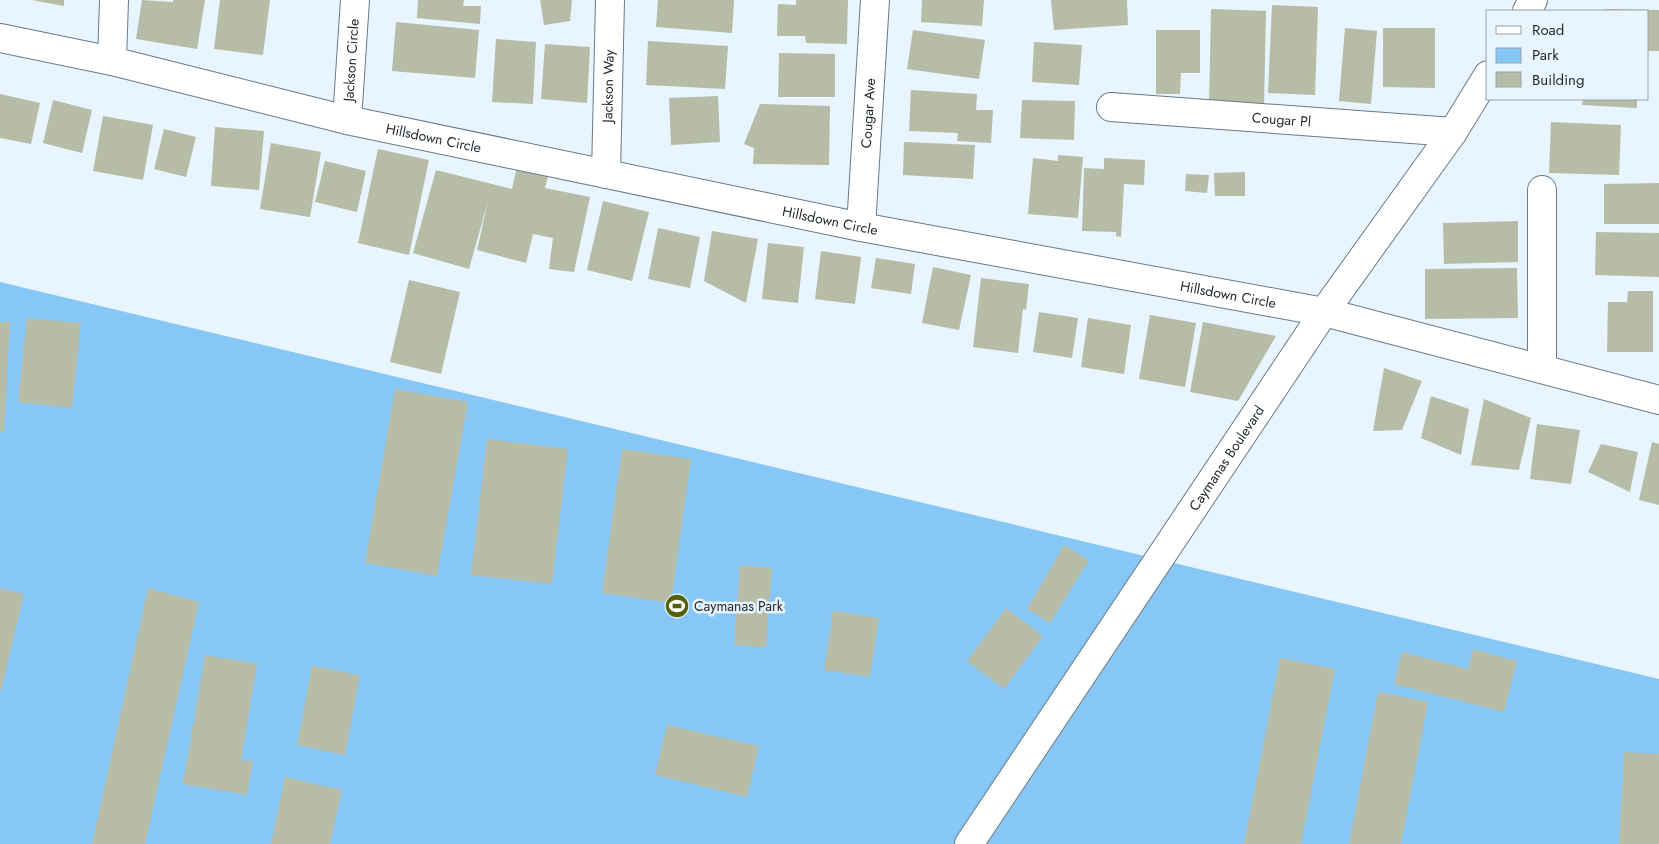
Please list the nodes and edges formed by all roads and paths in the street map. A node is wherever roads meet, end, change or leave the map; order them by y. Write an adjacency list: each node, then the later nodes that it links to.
1 (114, 0): 6 (street)
2 (355, 0): 9 (street, Jackson Circle)
3 (610, 0): 11 (street, Jackson Way)
4 (875, 0): 13 (street, Cougar Ave)
5 (0, 38): 6 (street, Hillsdown Circle)
6 (112, 61): 9 (street, Hillsdown Circle)
7 (1486, 78): 10 (street, Caymanas Boulevard)
8 (1111, 107): 10 (street, Cougar Pl)
9 (347, 120): 11 (street, Hillsdown Circle)
10 (1453, 132): 14 (street, Caymanas Boulevard)
11 (606, 174): 13 (street, Hillsdown Circle)
12 (1542, 190): 15 (street)
13 (861, 227): 14 (street, Hillsdown Circle)
14 (1324, 312): 15 (street, Hillsdown Circle); 17 (street, Caymanas Boulevard)
15 (1542, 368): 16 (street, Hillsdown Circle)
16 (1659, 400)
17 (969, 844)

